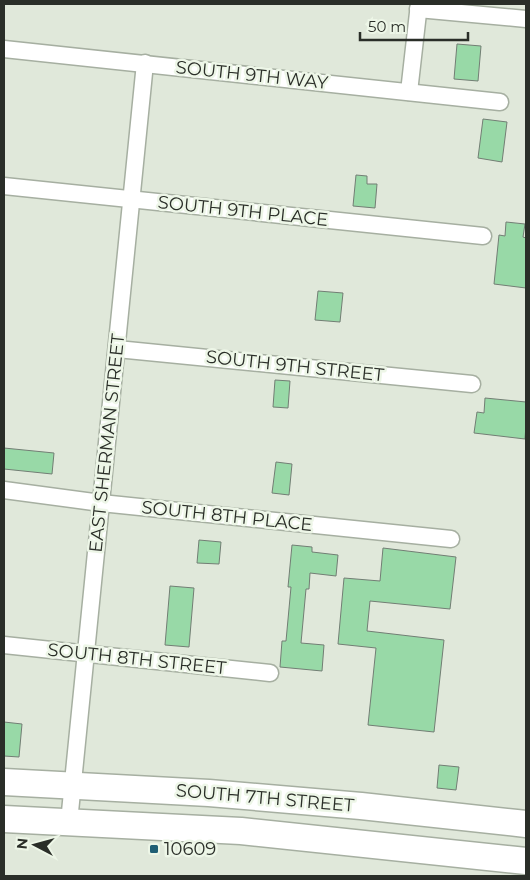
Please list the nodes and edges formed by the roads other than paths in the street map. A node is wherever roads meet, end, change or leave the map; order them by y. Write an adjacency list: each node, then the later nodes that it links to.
1 (418, 6): 2 (street); 5 (street)
2 (526, 19)
3 (4, 49): 4 (street, SOUTH 9TH WAY)
4 (146, 63): 5 (street, SOUTH 9TH WAY); 8 (street, EAST SHERMAN STREET)
5 (409, 92): 6 (street, SOUTH 9TH WAY)
6 (500, 102)
7 (4, 186): 8 (street, SOUTH 9TH PLACE)
8 (132, 200): 9 (street, SOUTH 9TH PLACE); 10 (street, EAST SHERMAN STREET)
9 (483, 236)
10 (117, 349): 11 (street, SOUTH 9TH STREET); 13 (street, EAST SHERMAN STREET)
11 (472, 384)
12 (4, 490): 13 (street, SOUTH 8TH PLACE)
13 (101, 503): 14 (street, SOUTH 8TH PLACE); 16 (street, EAST SHERMAN STREET)
14 (451, 539)
15 (4, 645): 16 (street, SOUTH 8TH STREET)
16 (86, 653): 17 (street, SOUTH 8TH STREET); 19 (street, EAST SHERMAN STREET)
17 (270, 673)
18 (4, 782): 19 (main road, SOUTH 7TH STREET)
19 (72, 785): 20 (main road, SOUTH 7TH STREET); 22 (street, EAST SHERMAN STREET)
20 (361, 806): 23 (main road, SOUTH 7TH STREET); 24 (main road)
21 (4, 819): 22 (main road, SOUTH 7TH STREET)
22 (69, 822): 24 (main road, SOUTH 7TH STREET)
23 (526, 824)
24 (357, 843): 25 (main road, SOUTH 7TH STREET)
25 (526, 861)

